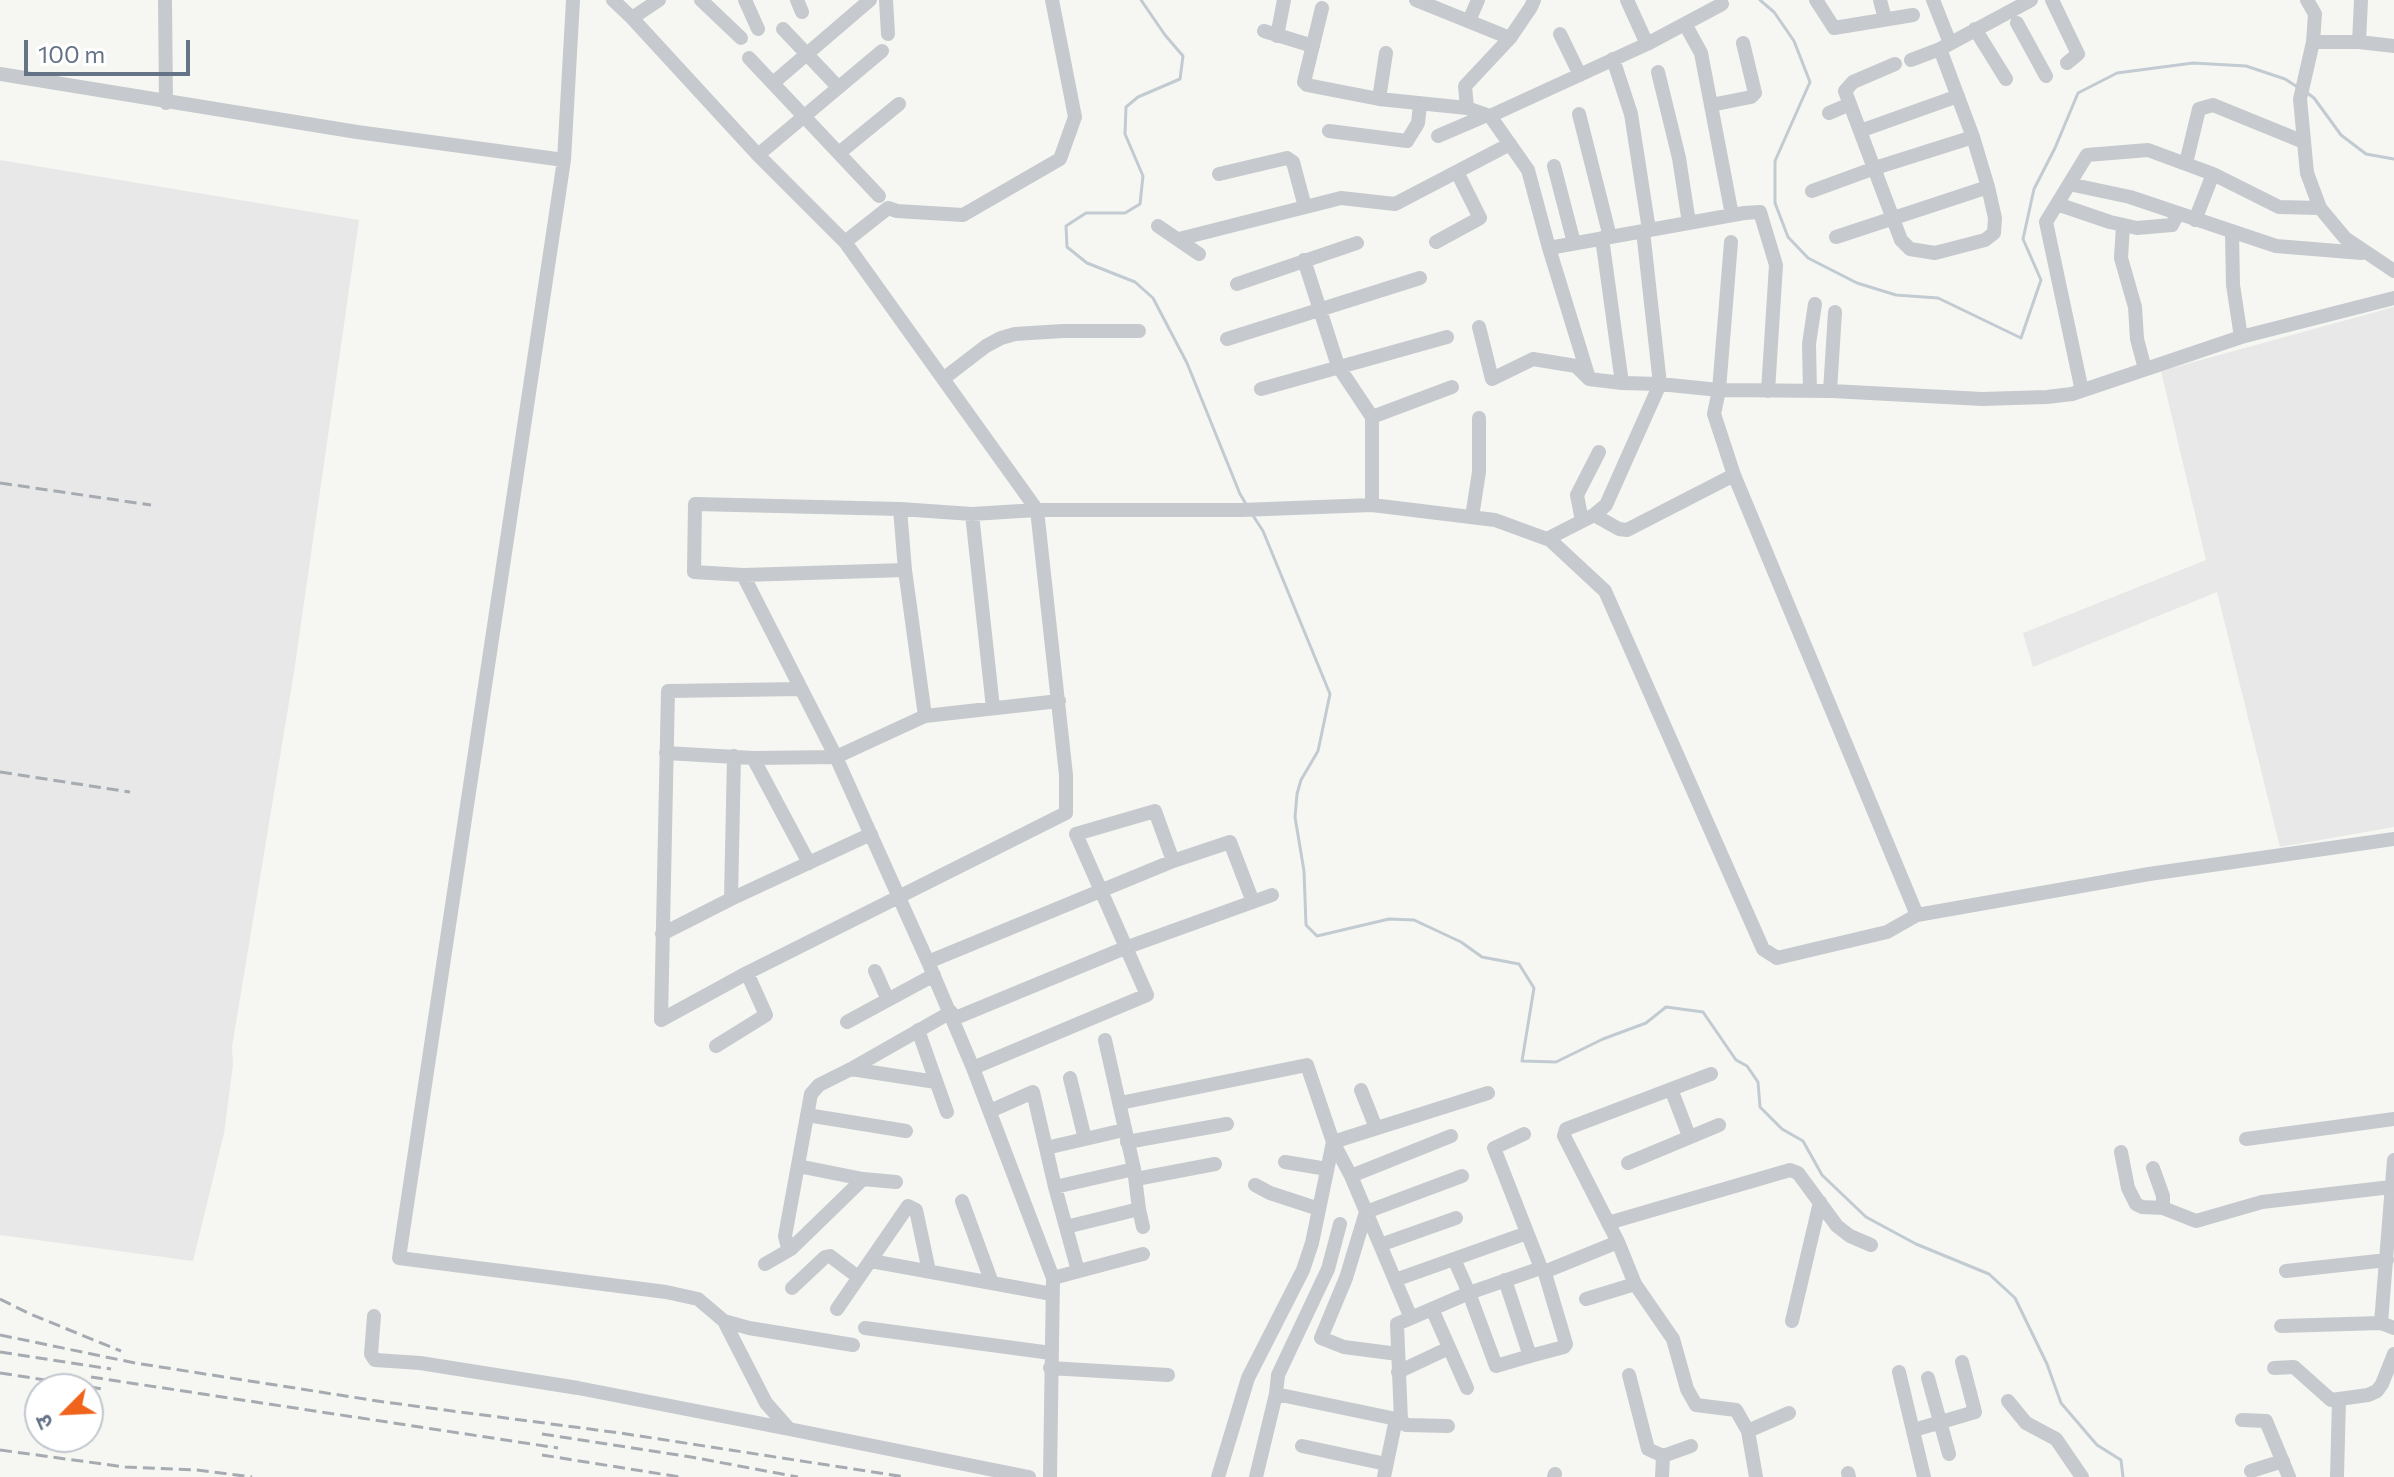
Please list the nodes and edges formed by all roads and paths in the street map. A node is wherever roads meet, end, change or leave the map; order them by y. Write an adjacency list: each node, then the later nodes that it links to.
1 (165, 0): 62 (street)
2 (573, 0): 80 (street)
3 (613, 0): 27 (street)
4 (659, 0): 27 (street)
5 (701, 0): 36 (street)
6 (745, 0): 31 (street)
7 (870, 0): 47 (street)
8 (886, 0): 34 (street)
9 (1052, 0): 106 (street)
10 (1284, 0): 42 (street)
11 (1416, 0): 22 (street)
12 (1478, 0): 29 (street)
13 (1534, 0): 37 (street)
14 (1628, 0): 41 (street)
15 (1816, 0): 28 (street)
16 (1880, 0): 28 (street)
17 (1933, 0): 43 (street)
18 (2031, 0): 25 (street)
19 (2052, 0): 51 (street)
20 (2307, 0): 38 (street)
21 (2361, 0): 39 (street)
22 (1432, 3): 29 (street)
23 (1722, 4): 30 (street)
24 (1322, 8): 42 (street)
25 (2005, 12): 33 (street); 56 (street)
26 (1913, 15): 28 (street)
27 (632, 18): 79 (street)
28 (1885, 19)
29 (1469, 21): 37 (street)
30 (1685, 24): 41 (street); 66 (street)
31 (758, 29)
32 (783, 29): 47 (street)
33 (1975, 29): 43 (street); 57 (street)
34 (888, 34)
35 (1560, 34): 55 (street)
36 (741, 38)
37 (1510, 38): 67 (street)
38 (2313, 42): 39 (street); 76 (street)
39 (2359, 42): 44 (street)
40 (1743, 43): 66 (street)
41 (1647, 44): 49 (street)
42 (1313, 46): 61 (street)
43 (1945, 46): 50 (street); 60 (street)
44 (2394, 46)
45 (882, 51): 59 (street)
46 (1386, 53): 61 (street)
47 (806, 54): 58 (street); 59 (street)
48 (749, 58): 58 (street)
49 (1613, 59): 55 (street); 101 (street)
50 (1911, 60)
51 (2067, 63)
52 (1895, 64): 64 (street)
53 (1658, 72): 98 (street)
54 (0, 74): 62 (street)
55 (1580, 75): 71 (street)
56 (2046, 76)
57 (2006, 79)
58 (773, 83): 70 (street)
59 (838, 87): 70 (street)
60 (1958, 96): 73 (street); 75 (street)
61 (1379, 99): 65 (street)
62 (166, 103): 80 (street)
63 (899, 104): 78 (street)
64 (1850, 104): 68 (street); 73 (street)
65 (1420, 105): 67 (street); 72 (street)
66 (1711, 105): 95 (street)
67 (1467, 108): 71 (street)
68 (1829, 113)
69 (1579, 114): 103 (street)
70 (804, 116): 78 (street); 79 (street)
71 (1488, 116): 74 (street); 77 (street)
72 (1329, 131)
73 (1860, 131): 83 (street)
74 (1438, 136)
75 (1973, 137): 83 (street); 88 (street)
76 (2304, 142): 81 (street); 93 (street)
77 (1510, 144): 84 (street); 111 (street)
78 (839, 153): 90 (street)
79 (758, 155): 106 (street)
80 (564, 160): 262 (street)
81 (2186, 163): 86 (street); 87 (street)
82 (1554, 166): 110 (street)
83 (1875, 168): 89 (street); 96 (street)
84 (1457, 172): 92 (street); 107 (street)
85 (1219, 174): 92 (street)
86 (2213, 174): 93 (street); 97 (street)
87 (2069, 184): 91 (street); 94 (street)
88 (1988, 187): 96 (street); 96 (street)
89 (1812, 191)
90 (879, 196)
91 (2057, 204): 99 (street); 139 (street)
92 (1305, 207): 105 (street)
93 (2320, 208): 112 (street)
94 (2178, 213): 97 (street); 99 (street)
95 (1732, 215): 98 (street); 136 (street)
96 (1894, 217): 104 (street)
97 (2195, 220): 102 (street)
98 (1689, 223): 101 (street)
99 (2123, 225): 128 (street)
100 (1158, 226): 105 (street)
101 (1646, 230): 103 (street); 132 (street)
102 (2232, 232): 112 (street); 125 (street)
103 (1606, 237): 110 (street); 131 (street)
104 (1836, 237)
105 (1179, 239): 113 (street)
106 (845, 242): 129 (street)
107 (1436, 242)
108 (1731, 242): 135 (street)
109 (1357, 243): 114 (street)
110 (1574, 243): 111 (street)
111 (1549, 248): 130 (street)
112 (2367, 253): 115 (street)
113 (1199, 254)
114 (1304, 260): 117 (street); 120 (street)
115 (2394, 271)
116 (1420, 278): 120 (street)
117 (1237, 284)
118 (2394, 298): 125 (street)
119 (1815, 304): 137 (street)
120 (1321, 310): 126 (street); 127 (street)
121 (1835, 312): 138 (street)
122 (1479, 327): 130 (street)
123 (1139, 331): 129 (street)
124 (1447, 337): 127 (street)
125 (2241, 337): 128 (street)
126 (1227, 339)
127 (1338, 366): 134 (street); 140 (street)
128 (2145, 369): 139 (street)
129 (943, 379): 146 (street)
130 (1589, 379): 131 (street)
131 (1622, 383): 132 (street)
132 (1660, 384): 135 (street); 149 (street)
133 (1452, 387): 140 (street)
134 (1261, 389)
135 (1719, 390): 136 (street); 143 (street)
136 (1768, 391): 137 (street)
137 (1810, 391): 138 (street)
138 (1830, 391): 139 (street)
139 (2082, 391)
140 (1372, 417): 144 (street)
141 (1479, 418): 148 (street)
142 (1599, 452): 149 (street)
143 (1734, 475): 149 (street); 170 (street)
144 (1372, 505): 146 (street); 148 (street)
145 (900, 509): 147 (street); 151 (street); 152 (street)
146 (1037, 510): 147 (street); 154 (street)
147 (972, 514): 155 (street)
148 (1472, 517): 150 (street)
149 (1588, 518): 150 (street)
150 (1548, 538): 170 (street)
151 (905, 570): 152 (street); 156 (street)
152 (743, 575): 153 (street)
153 (801, 689): 157 (street); 159 (street)
154 (1059, 701): 155 (street); 168 (street)
155 (993, 708): 156 (street)
156 (925, 716): 159 (street)
157 (666, 753): 158 (street); 171 (street)
158 (734, 756): 160 (street); 167 (street)
159 (836, 757): 160 (street); 161 (street)
160 (753, 758): 164 (street)
161 (871, 834): 164 (street); 168 (street)
162 (2394, 839): 170 (street)
163 (1173, 861): 165 (street); 165 (street); 169 (street)
164 (809, 863): 167 (street)
165 (1101, 890): 172 (street); 173 (street)
166 (1272, 895): 169 (street)
167 (731, 899): 171 (street)
168 (900, 899): 173 (street); 175 (street)
169 (1253, 902): 172 (street)
170 (1917, 915)
171 (662, 934): 175 (street)
172 (1125, 948): 177 (street); 182 (street)
173 (931, 969): 176 (street); 177 (street)
174 (875, 971): 176 (street)
175 (747, 973): 181 (street)
176 (888, 1000): 178 (street)
177 (952, 1016): 179 (street); 182 (street)
178 (847, 1022)
179 (918, 1030): 183 (street); 186 (street)
180 (1105, 1040): 190 (street)
181 (716, 1046)
182 (973, 1068): 191 (street)
183 (851, 1069): 186 (street); 193 (street)
184 (1711, 1074): 187 (street)
185 (1070, 1078): 203 (street)
186 (936, 1082): 192 (street)
187 (1671, 1089): 202 (street); 230 (street)
188 (1361, 1090): 197 (street)
189 (1488, 1093): 197 (street)
190 (1120, 1103): 200 (street); 205 (street)
191 (990, 1111): 206 (street); 249 (street)
192 (947, 1112)
193 (807, 1115): 198 (street); 212 (street)
194 (2394, 1119): 204 (street)
195 (1227, 1124): 200 (street)
196 (1719, 1125): 202 (street)
197 (1376, 1128): 205 (street)
198 (906, 1131)
199 (1524, 1134): 234 (street)
200 (1126, 1136): 203 (street); 215 (street)
201 (1451, 1136): 216 (street)
202 (1689, 1136): 210 (street)
203 (1085, 1139): 206 (street)
204 (2246, 1139)
205 (1333, 1142): 214 (street); 216 (street)
206 (1046, 1148): 221 (street)
207 (2121, 1152): 225 (street)
208 (2394, 1160): 222 (street)
209 (1285, 1162): 214 (street)
210 (1628, 1163)
211 (1215, 1164): 215 (street)
212 (798, 1166): 218 (street); 238 (street)
213 (2153, 1168): 225 (street)
214 (1327, 1169): 227 (street)
215 (1135, 1174): 221 (street); 226 (street)
216 (1351, 1176): 228 (street)
217 (1462, 1176): 228 (street)
218 (863, 1179): 219 (street); 238 (street)
219 (896, 1182)
220 (1255, 1185): 227 (street)
221 (1055, 1187): 232 (street)
222 (2391, 1187): 225 (street); 241 (street)
223 (962, 1201): 252 (street)
224 (1820, 1202): 230 (street); 237 (street); 263 (street)
225 (2163, 1208)
226 (1139, 1209): 232 (street); 233 (street)
227 (1319, 1209): 301 (street)
228 (1366, 1212): 236 (street); 269 (street)
229 (1456, 1218): 236 (street)
230 (1608, 1223): 235 (street)
231 (1340, 1224): 281 (street)
232 (1066, 1227): 246 (street)
233 (1143, 1227)
234 (1527, 1233): 240 (street); 244 (street)
235 (1618, 1242): 244 (street); 253 (street)
236 (1380, 1245): 250 (street)
237 (1871, 1245)
238 (791, 1249): 243 (street)
239 (1143, 1254): 246 (street)
240 (1454, 1259): 250 (street); 255 (street)
241 (2387, 1260): 247 (street); 264 (street)
242 (871, 1261): 245 (street); 245 (street); 248 (street)
243 (765, 1264)
244 (1543, 1269): 251 (street); 271 (street)
245 (929, 1271): 252 (street)
246 (1078, 1271): 249 (street)
247 (2286, 1271)
248 (858, 1277): 254 (street); 258 (street)
249 (1053, 1278): 256 (street)
250 (1395, 1280): 261 (street)
251 (1505, 1280): 255 (street); 271 (street)
252 (992, 1283): 256 (street)
253 (1635, 1284): 257 (street); 291 (street)
254 (792, 1288)
255 (1469, 1293): 259 (street); 271 (street)
256 (1052, 1294): 272 (street)
257 (1586, 1299)
258 (837, 1309)
259 (1432, 1309): 261 (street); 268 (street)
260 (374, 1316): 289 (street)
261 (1411, 1318): 269 (street)
262 (724, 1321): 267 (street); 289 (street)
263 (1792, 1321)
264 (2388, 1325): 265 (street)
265 (2281, 1326)
266 (865, 1328): 272 (street)
267 (853, 1345)
268 (1449, 1348): 275 (street); 280 (street)
269 (1398, 1354): 275 (street)
270 (2394, 1354): 282 (street)
271 (1530, 1356)
272 (1051, 1360): 277 (street); 300 (street)
273 (1962, 1362): 287 (street)
274 (2274, 1368): 282 (street)
275 (1398, 1372): 285 (street)
276 (1899, 1372): 290 (street)
277 (1168, 1375)
278 (1629, 1375): 295 (street)
279 (1928, 1378): 287 (street)
280 (1467, 1388)
281 (1276, 1394): 285 (street); 302 (street)
282 (2339, 1399): 308 (street)
283 (2008, 1401): 306 (street)
284 (1789, 1413): 291 (street)
285 (1398, 1420): 288 (street); 297 (street)
286 (2242, 1420): 296 (street)
287 (1940, 1423): 290 (street); 294 (street)
288 (1448, 1426)
289 (789, 1429): 299 (street)
290 (1914, 1430): 305 (street)
291 (1748, 1431): 304 (street)
292 (1302, 1446): 297 (street)
293 (1691, 1446): 295 (street)
294 (1949, 1454)
295 (1663, 1456): 303 (street)
296 (2283, 1461): 298 (street); 307 (street)
297 (1385, 1471)
298 (2251, 1471)
299 (1029, 1477)
300 (1050, 1477)
301 (1218, 1477)
302 (1256, 1477)
303 (1662, 1477)
304 (1756, 1477)
305 (1924, 1477)
306 (2082, 1477)
307 (2289, 1477)
308 (2337, 1477)

